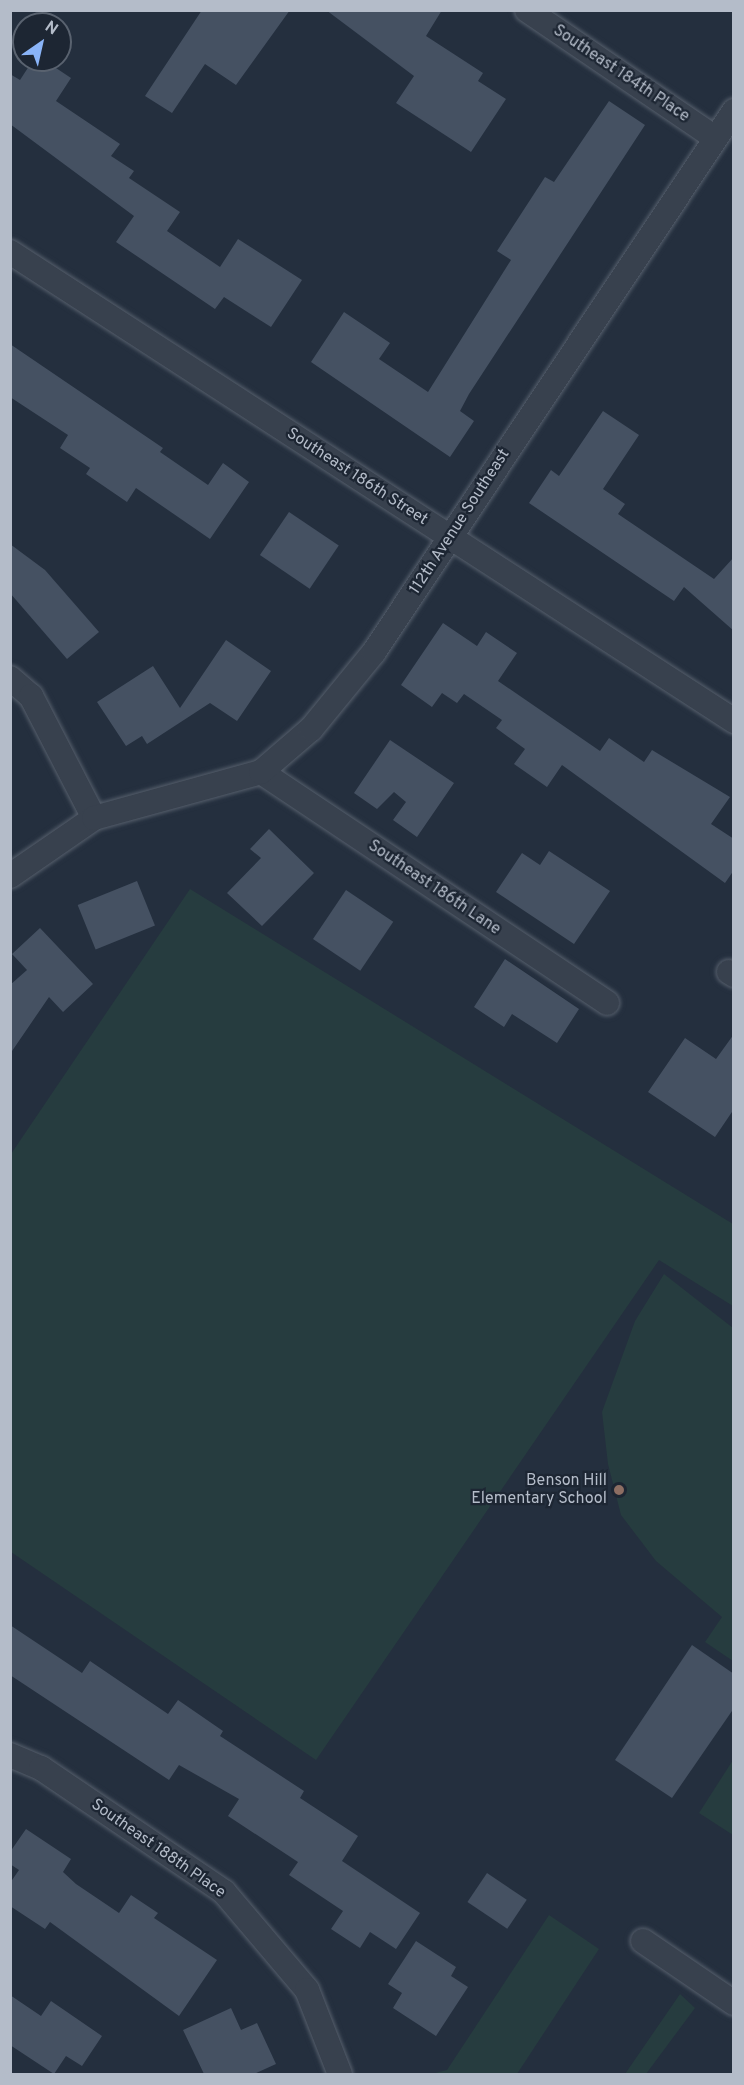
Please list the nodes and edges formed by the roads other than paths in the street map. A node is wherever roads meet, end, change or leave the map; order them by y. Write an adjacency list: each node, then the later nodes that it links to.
1 (527, 10): 3 (street, Southeast 184th Place)
2 (734, 111): 3 (street, 112th Avenue Southeast)
3 (716, 138): 5 (street, 112th Avenue Southeast)
4 (10, 252): 5 (street, Southeast 186th Street)
5 (450, 537): 7 (street, Southeast 186th Street); 8 (street, 112th Avenue Southeast)
6 (10, 678): 9 (street)
7 (734, 721)
8 (261, 772): 9 (street, 112th Avenue Southeast); 11 (street, Southeast 186th Lane)
9 (94, 818): 10 (street, 112th Avenue Southeast)
10 (10, 876)
11 (607, 1003)
12 (10, 1755): 15 (street, Southeast 188th Place)
13 (643, 1941): 14 (street)
14 (734, 2002)
15 (339, 2067)

